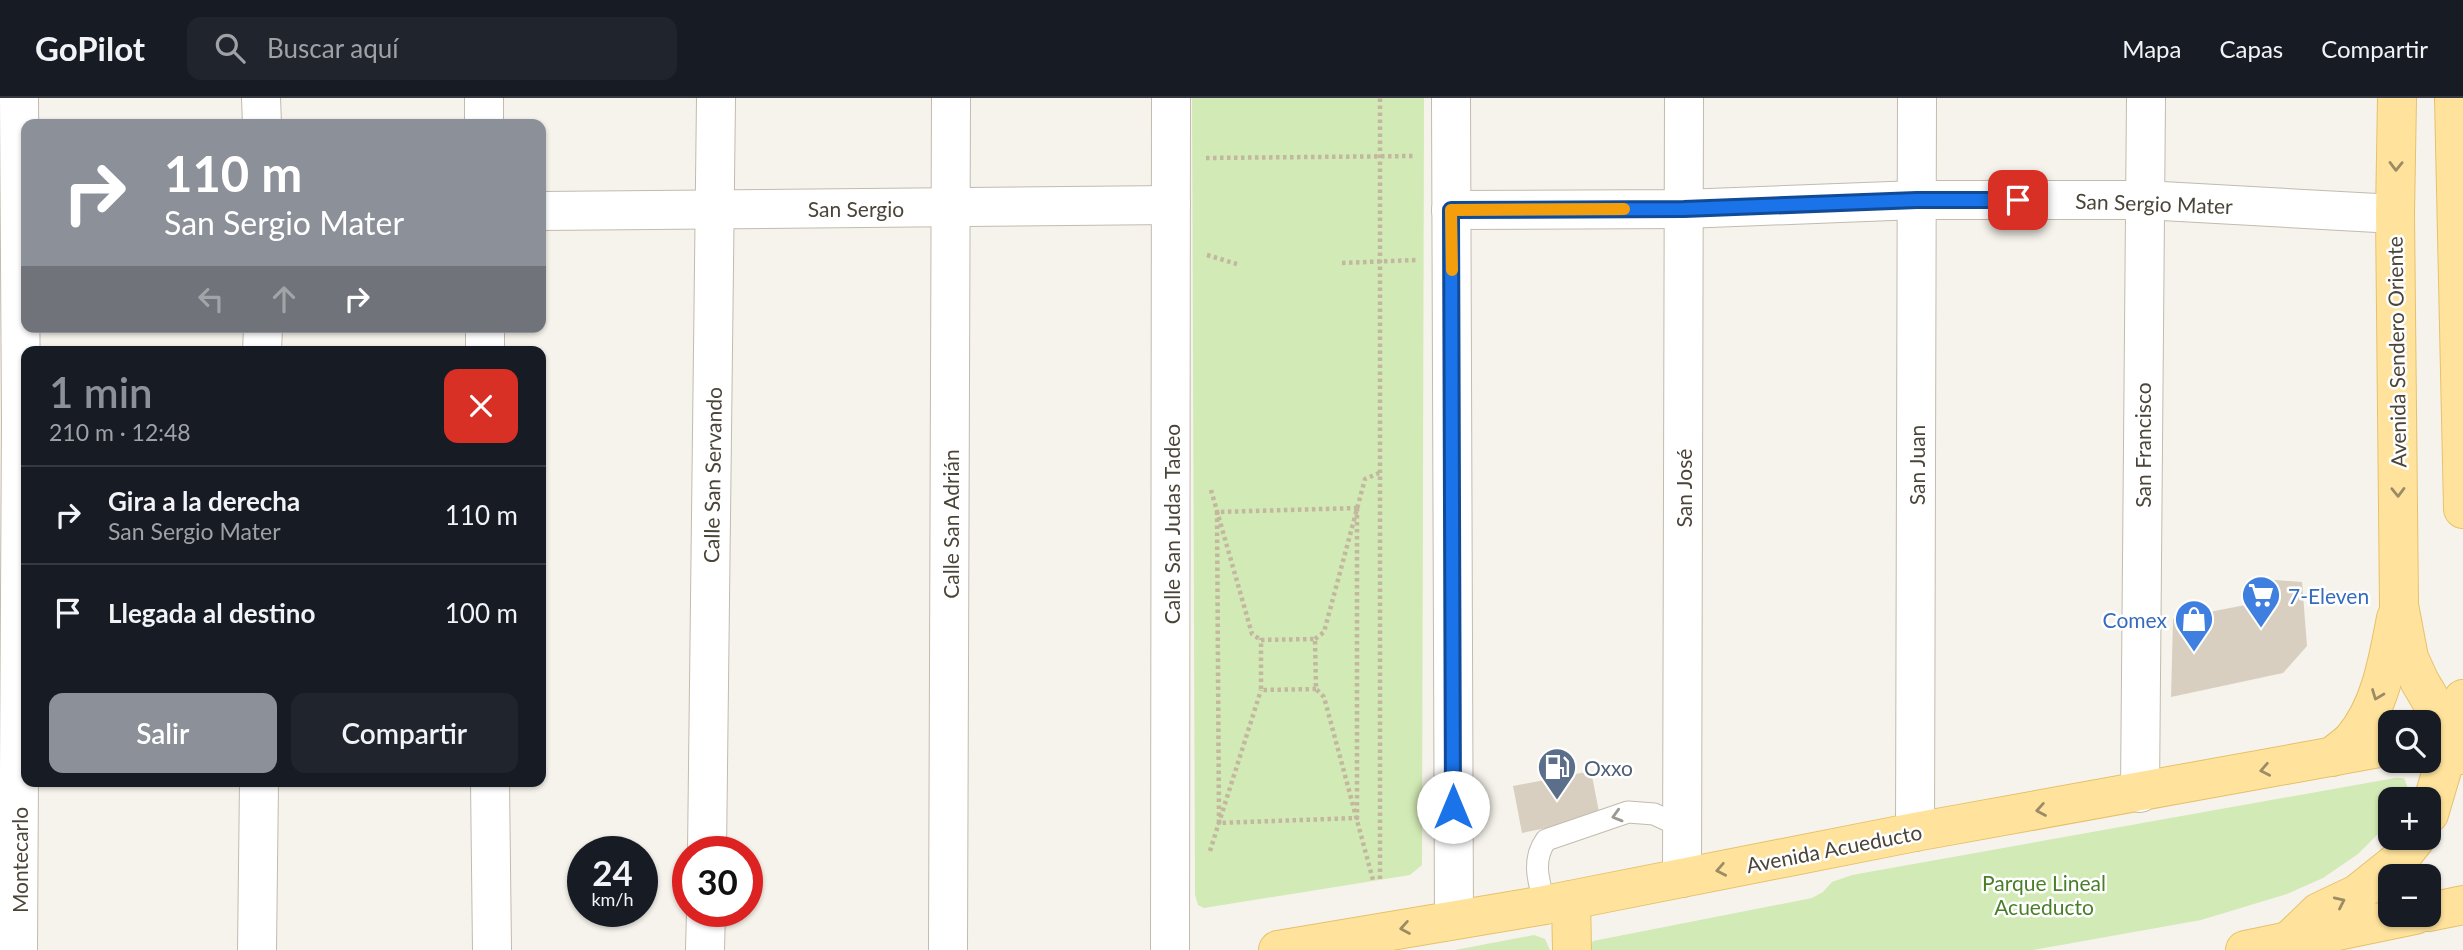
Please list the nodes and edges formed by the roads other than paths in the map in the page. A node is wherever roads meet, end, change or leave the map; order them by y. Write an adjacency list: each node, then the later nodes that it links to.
1 (19, 98): 47 (street, Montecarlo)
2 (261, 98): 13 (street)
3 (484, 98): 14 (street)
4 (716, 98): 18 (street, Calle San Servando)
5 (951, 98): 19 (street, Calle San Adrián)
6 (1171, 98): 17 (street, Calle San Judas Tadeo)
7 (1451, 98): 21 (street)
8 (1684, 98): 20 (street, San José)
9 (1917, 98): 15 (street, San Juan)
10 (2146, 98): 16 (street, San Francisco)
11 (2397, 98): 23 (main road, Avenida Sendero Oriente, one-way to 23)
12 (2454, 98): 24 (main road)
13 (262, 119)
14 (484, 119)
15 (1917, 200): 16 (street, San Sergio Mater); 20 (street, San Sergio Mater); 36 (street, San Juan)
16 (2144, 200): 23 (street, San Sergio Mater); 34 (street, San Francisco)
17 (1171, 205): 19 (street, San Sergio); 52 (street, Calle San Judas Tadeo)
18 (716, 208): 19 (street, San Sergio); 22 (street, San Sergio); 37 (street, Calle San Servando)
19 (951, 209): 51 (street, Calle San Adrián)
20 (1684, 209): 21 (street, San Sergio Mater); 35 (street, San José)
21 (1451, 210): 43 (street)
22 (546, 211)
23 (2395, 214): 26 (main road, Avenida Sendero Oriente, one-way to 26)
24 (2462, 463): 25 (main road)
25 (2463, 509)
26 (2399, 605): 28 (main road); 30 (main road, one-way to 30)
27 (2463, 699): 28 (main road)
28 (2452, 741): 33 (main road)
29 (2378, 748): 30 (main road, Avenida Acueducto)
30 (2332, 757): 34 (main road, Avenida Acueducto, one-way to 34)
31 (258, 787): 48 (street)
32 (490, 787): 49 (street)
33 (2438, 787)
34 (2140, 793): 36 (main road, Avenida Acueducto, one-way to 36)
35 (1682, 827): 39 (street, San José); 40 (lane, one-way to 40)
36 (1915, 832): 39 (main road, Avenida Acueducto, one-way to 39)
37 (707, 836)
38 (2406, 850): 46 (main road, one-way to 38)
39 (1682, 878): 40 (main road, Avenida Acueducto)
40 (1558, 903): 43 (main road, Avenida Acueducto); 54 (main road)
41 (2463, 905): 42 (main road)
42 (2441, 910)
43 (1454, 920): 53 (main road, Avenida Acueducto, one-way to 53)
44 (2378, 924): 46 (main road)
45 (706, 927): 50 (street)
46 (2286, 946): 55 (main road)
47 (18, 950)
48 (257, 950)
49 (492, 950)
50 (705, 950)
51 (948, 950)
52 (1170, 950)
53 (1278, 950)
54 (1572, 950)
55 (2245, 950)

